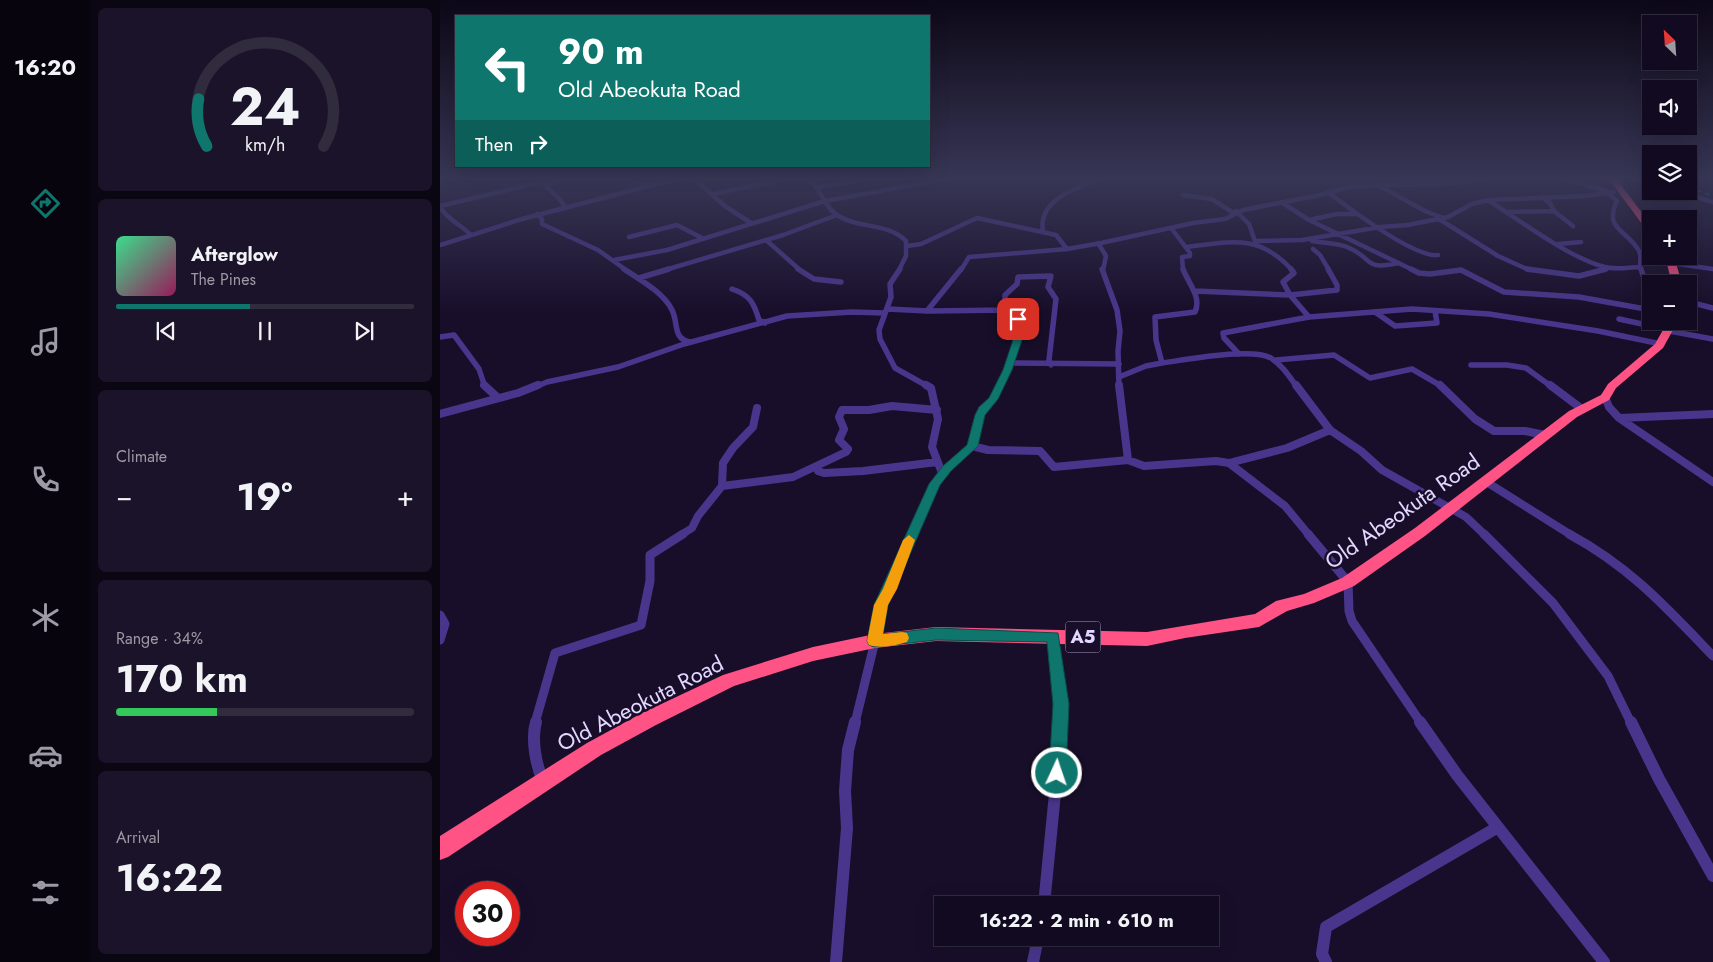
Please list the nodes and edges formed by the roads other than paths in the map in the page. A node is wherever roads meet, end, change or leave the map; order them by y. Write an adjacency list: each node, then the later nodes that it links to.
1 (457, 223): 24 (street)
2 (509, 223): 24 (street)
3 (542, 223): 39 (street)
4 (751, 223): 26 (street)
5 (815, 223): 27 (street)
6 (863, 223): 34 (street)
7 (966, 223): 34 (street)
8 (1000, 223): 22 (street)
9 (1043, 223): 22 (street)
10 (1194, 223): 21 (street)
11 (1248, 223): 29 (street)
12 (1315, 223): 23 (street)
13 (1373, 223): 20 (street)
14 (1418, 223): 20 (street)
15 (1448, 223): 43 (street)
16 (1524, 223): 32 (street)
17 (1569, 223): 19 (street)
18 (1616, 223): 42 (street)
19 (1573, 226)
20 (1380, 227): 23 (street); 38 (street)
21 (1172, 229): 31 (street); 35 (street)
22 (1043, 232): 36 (street)
23 (1339, 234): 28 (street); 40 (street)
24 (471, 235): 33 (street)
25 (629, 237): 26 (street)
26 (702, 238): 39 (street)
27 (766, 240): 46 (street); 47 (street)
28 (1302, 240): 29 (street); 40 (street)
29 (1256, 242): 35 (street); 50 (street)
30 (1581, 242): 32 (street)
31 (1098, 243): 36 (street); 70 (street)
32 (1558, 244): 43 (street)
33 (440, 245)
34 (907, 246): 55 (street)
35 (1186, 247): 49 (street)
36 (1067, 248): 56 (street)
37 (1313, 250): 50 (street)
38 (1438, 255)
39 (614, 260): 46 (street)
40 (1399, 263): 52 (street)
41 (1694, 265): 44 (street)
42 (1640, 267): 43 (street); 45 (street)
43 (1607, 268)
44 (1713, 269)
45 (1643, 275)
46 (639, 278): 65 (street)
47 (841, 282)
48 (732, 290): 61 (street)
49 (1195, 291): 50 (street); 69 (street)
50 (1290, 295): 59 (street)
51 (1697, 304): 53 (street)
52 (1642, 308)
53 (1713, 308)
54 (1009, 310): 56 (street); 68 (street); 71 (street)
55 (886, 311): 56 (street); 61 (street); 78 (street)
56 (927, 311)
57 (1435, 311): 58 (street); 58 (street); 62 (street)
58 (1376, 312): 59 (street)
59 (1309, 317): 66 (street)
60 (1619, 319): 62 (street)
61 (765, 323): 65 (street)
62 (1668, 332): 64 (street); 74 (highway, Old Abeokuta Road / A5)
63 (440, 337): 75 (street)
64 (1713, 339)
65 (690, 342): 75 (street)
66 (1239, 354): 67 (street); 69 (street)
67 (1276, 360): 82 (street); 83 (street)
68 (1010, 363): 71 (street); 84 (street)
69 (1162, 363): 73 (street)
70 (1119, 364): 71 (street); 73 (street)
71 (1051, 365)
72 (1471, 365): 77 (street)
73 (1119, 377): 85 (street)
74 (1605, 397): 77 (highway, Old Abeokuta Road / A5); 81 (street)
75 (498, 398): 79 (street)
76 (757, 408): 92 (street)
77 (1582, 409): 83 (highway, Old Abeokuta Road / A5)
78 (937, 410): 86 (street); 88 (street)
79 (440, 414)
80 (1713, 414): 81 (street)
81 (1619, 418): 91 (street)
82 (1330, 430): 87 (street); 93 (street)
83 (1546, 435): 90 (highway, Old Abeokuta Road / A5)
84 (972, 446): 85 (street); 89 (street)
85 (1128, 460): 87 (street)
86 (937, 462): 88 (street); 89 (street)
87 (1229, 463): 94 (street)
88 (817, 467): 92 (street)
89 (942, 473): 99 (street)
90 (1485, 481): 93 (highway, Old Abeokuta Road / A5); 96 (street)
91 (1713, 482)
92 (722, 486): 102 (street)
93 (1450, 508): 94 (highway, Old Abeokuta Road / A5); 105 (street)
94 (1348, 582): 97 (highway, Old Abeokuta Road / A5); 103 (street)
95 (440, 615): 98 (street)
96 (1694, 635): 100 (street); 101 (street)
97 (1053, 637): 99 (highway, Old Abeokuta Road / A5); 106 (street)
98 (440, 640)
99 (874, 641): 102 (highway, Old Abeokuta Road / A5); 108 (street)
100 (1713, 647)
101 (1713, 656)
102 (543, 781): 104 (highway, Old Abeokuta Road / A5)
103 (1498, 827): 110 (street); 111 (street)
104 (440, 849)
105 (1713, 876)
106 (1045, 896)
107 (1036, 946): 109 (street)
108 (836, 962)
109 (1033, 962)
110 (1326, 962)
111 (1604, 962)

